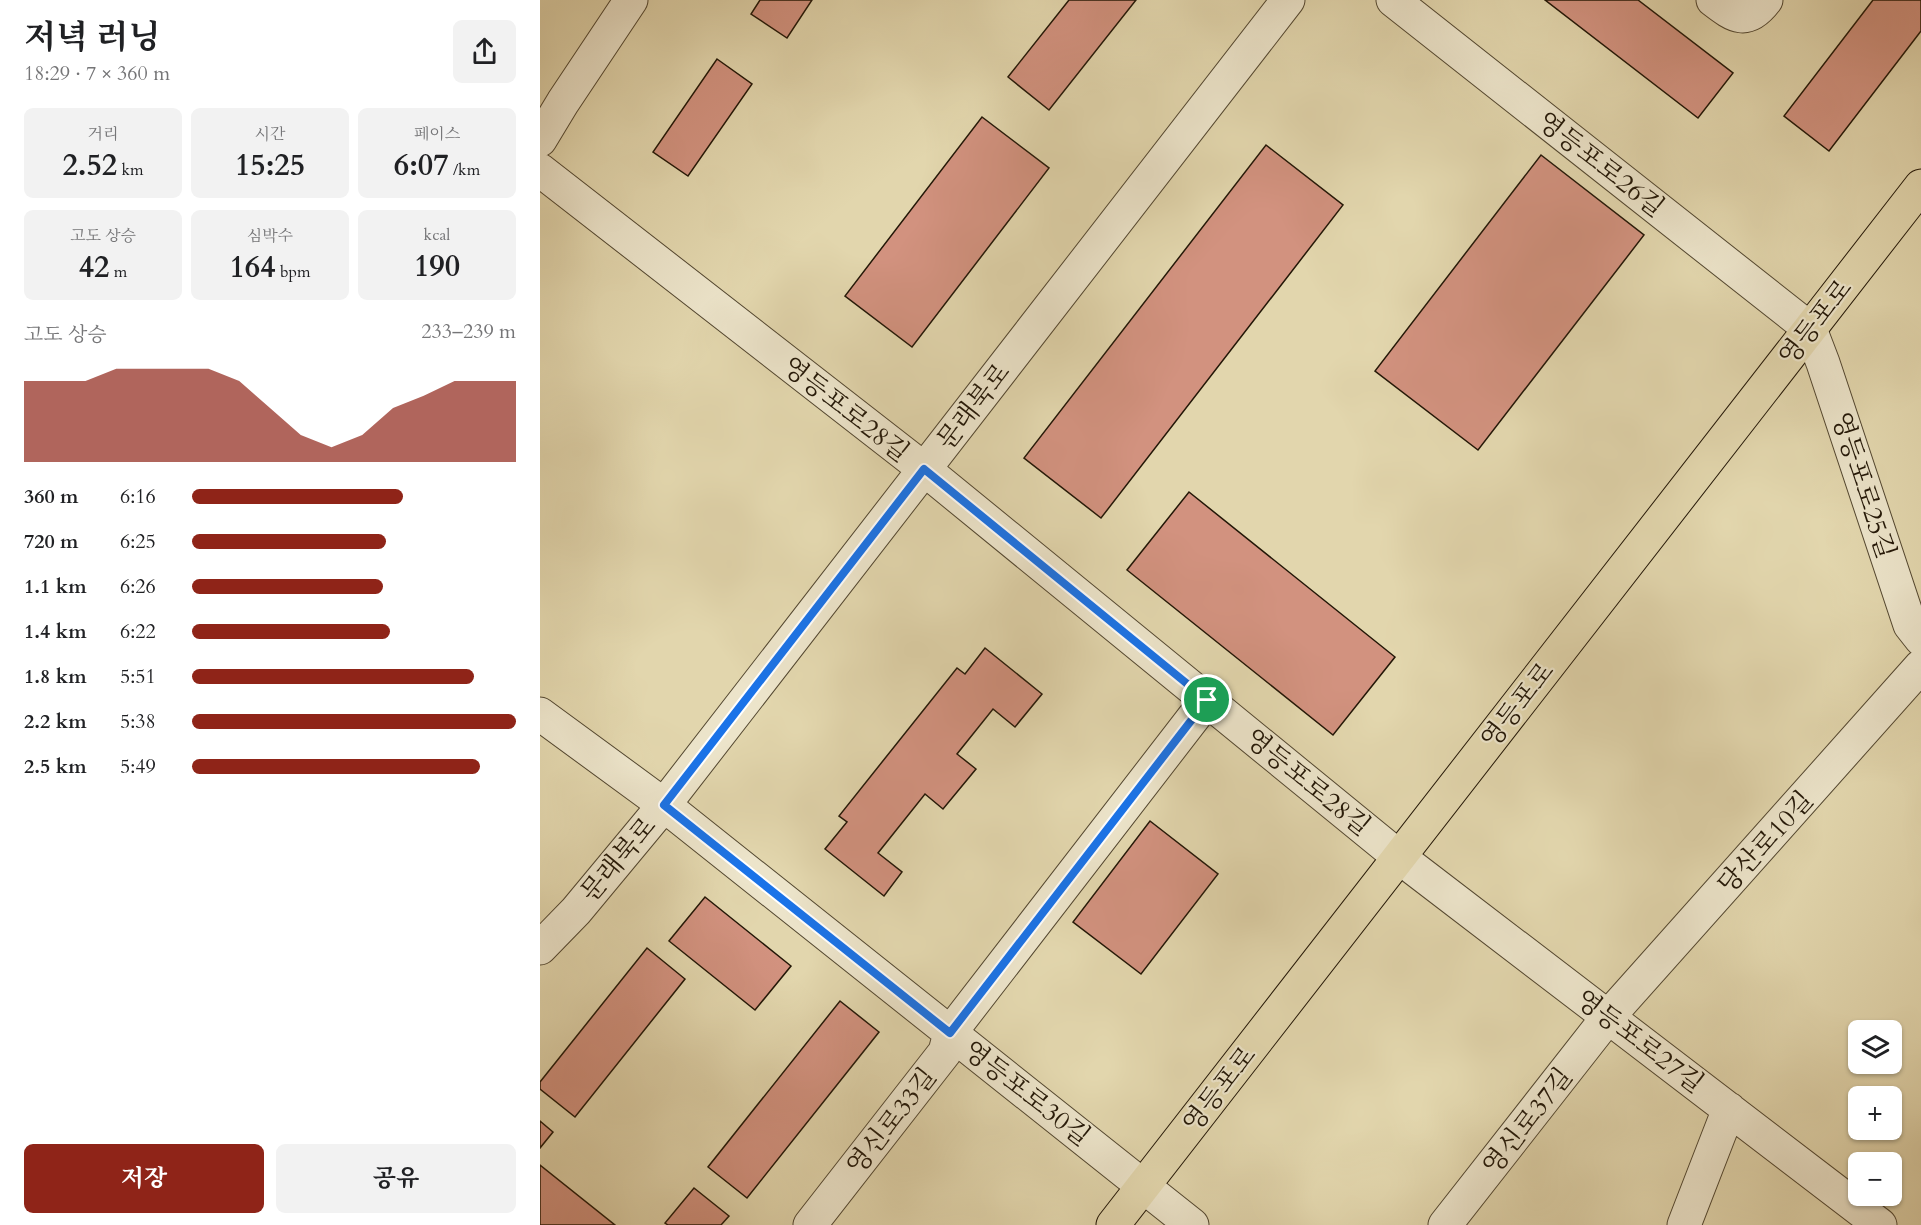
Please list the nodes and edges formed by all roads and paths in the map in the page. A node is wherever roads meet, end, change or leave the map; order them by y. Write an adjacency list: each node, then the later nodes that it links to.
1 (631, 0): 6 (street)
2 (1288, 0): 10 (street, 문래북로)
3 (1393, 0): 9 (street, 영등포로26길)
4 (1713, 0): 5 (street)
5 (1766, 0)
6 (540, 140)
7 (540, 170): 10 (street, 영등포로28길)
8 (1921, 186): 9 (main road, 영등포로)
9 (1810, 328): 11 (street, 영등포로25길); 16 (main road, 영등포로)
10 (924, 469): 13 (street, 영등포로28길); 15 (street, 문래북로)
11 (1921, 639)
12 (1921, 666): 18 (street, 당산로10길)
13 (1207, 700): 16 (street, 영등포로28길); 19 (street, 영신로33길)
14 (540, 714): 15 (street, 영등포로30길)
15 (664, 805): 17 (street, 문래북로); 19 (street, 영등포로30길)
16 (1399, 857): 18 (street, 영등포로27길); 21 (main road, 영등포로)
17 (540, 948)
18 (1608, 1017): 20 (street, 영등포로27길); 25 (street, 영신로37길)
19 (950, 1033): 21 (street, 영등포로30길); 22 (street, 영신로33길)
20 (1729, 1109): 26 (street); 27 (street, 영등포로27길)
21 (1143, 1186): 23 (main road, 영등포로); 24 (street, 영등포로30길)
22 (810, 1225)
23 (1113, 1225)
24 (1192, 1225)
25 (1445, 1225)
26 (1684, 1225)
27 (1880, 1225)

